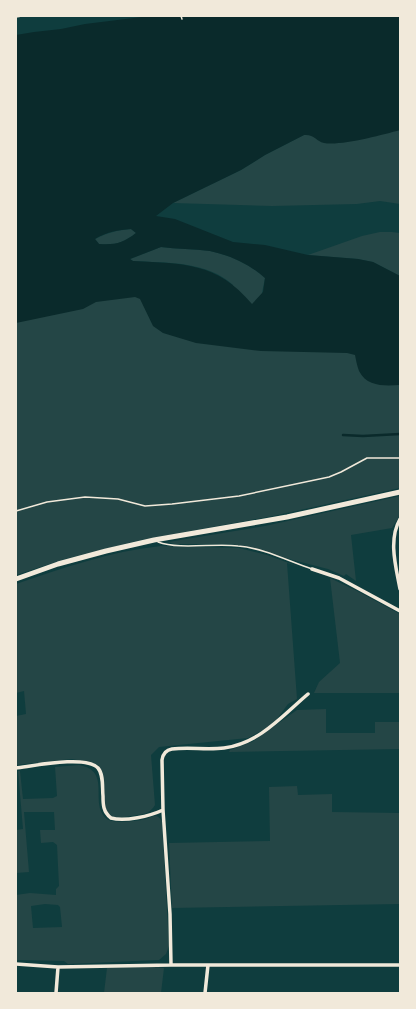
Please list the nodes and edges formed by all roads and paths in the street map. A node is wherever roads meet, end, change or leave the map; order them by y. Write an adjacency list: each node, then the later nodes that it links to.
1 (22, 16): 2 (path)
2 (16, 17)
3 (400, 458): 5 (path)
4 (400, 492): 7 (main road)
5 (16, 511)
6 (400, 519): 10 (street)
7 (154, 540): 8 (lane); 9 (main road)
8 (312, 569): 11 (street)
9 (16, 579)
10 (400, 589)
11 (400, 610)
12 (308, 694): 14 (street)
13 (16, 768): 14 (street)
14 (164, 810): 16 (street)
15 (16, 964): 19 (street)
16 (171, 965): 17 (street); 19 (street)
17 (208, 965): 18 (street); 21 (street)
18 (400, 965)
19 (58, 967): 20 (street)
20 (56, 993)
21 (205, 993)

